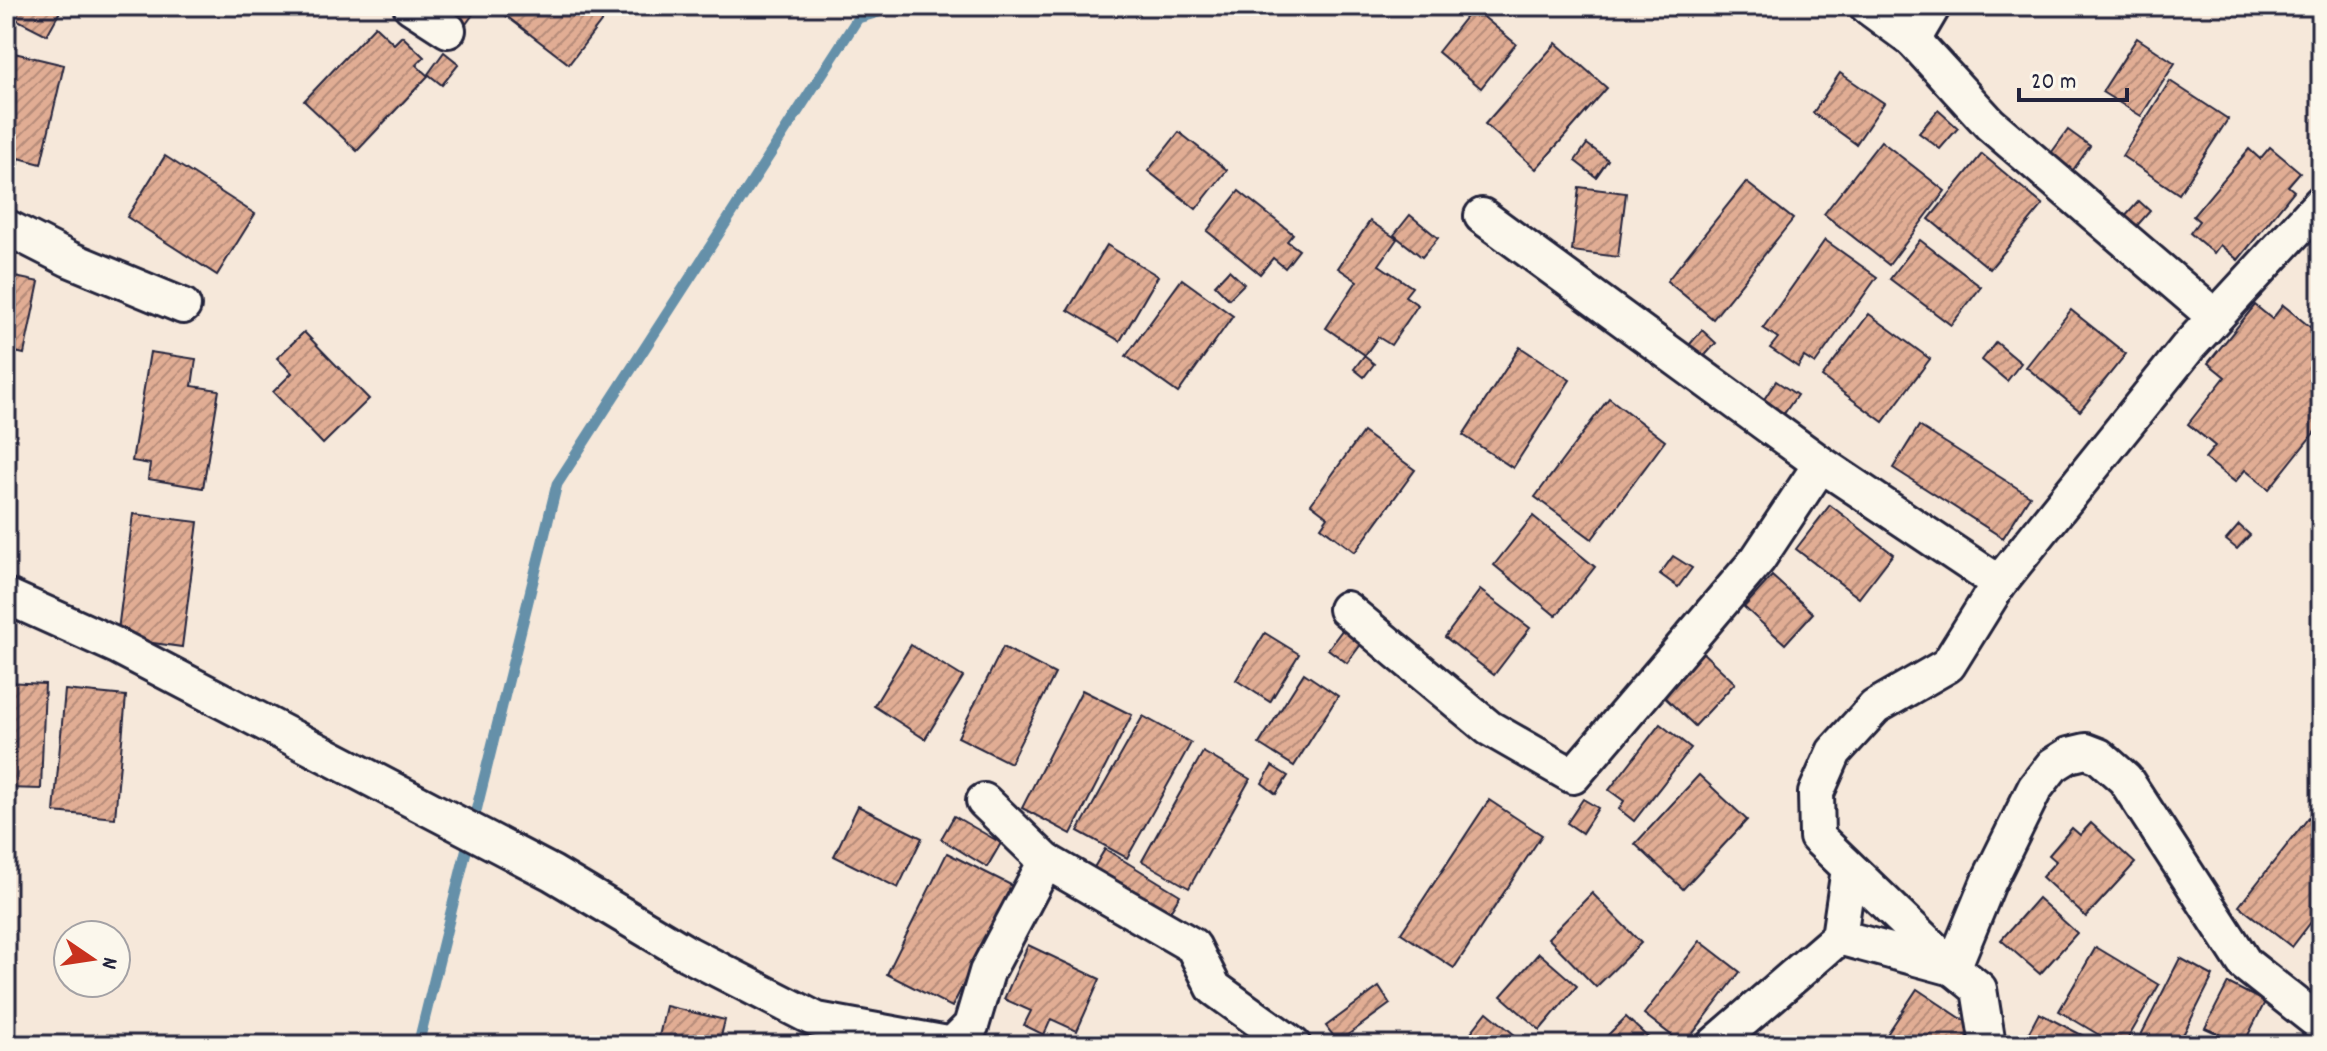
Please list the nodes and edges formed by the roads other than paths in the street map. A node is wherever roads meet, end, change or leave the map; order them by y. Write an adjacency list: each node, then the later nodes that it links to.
1 (411, 6): 4 (street)
2 (1867, 6): 5 (street)
3 (1933, 6): 5 (street)
4 (448, 30)
5 (1913, 40): 10 (street)
6 (2321, 203): 10 (street)
7 (1482, 216): 11 (street)
8 (6, 227): 9 (street)
9 (183, 306)
10 (2215, 317): 12 (street)
11 (1821, 464): 12 (street); 14 (street)
12 (1999, 583): 17 (street)
13 (6, 596): 22 (street)
14 (1346, 609)
15 (984, 801): 16 (street)
16 (1046, 861): 21 (street); 22 (street)
17 (1849, 869): 18 (street); 19 (street)
18 (1839, 937): 19 (street); 23 (street)
19 (1953, 968): 20 (street); 24 (street)
20 (2321, 1024)
21 (1277, 1042)
22 (952, 1045)
23 (1714, 1045)
24 (1988, 1045)

